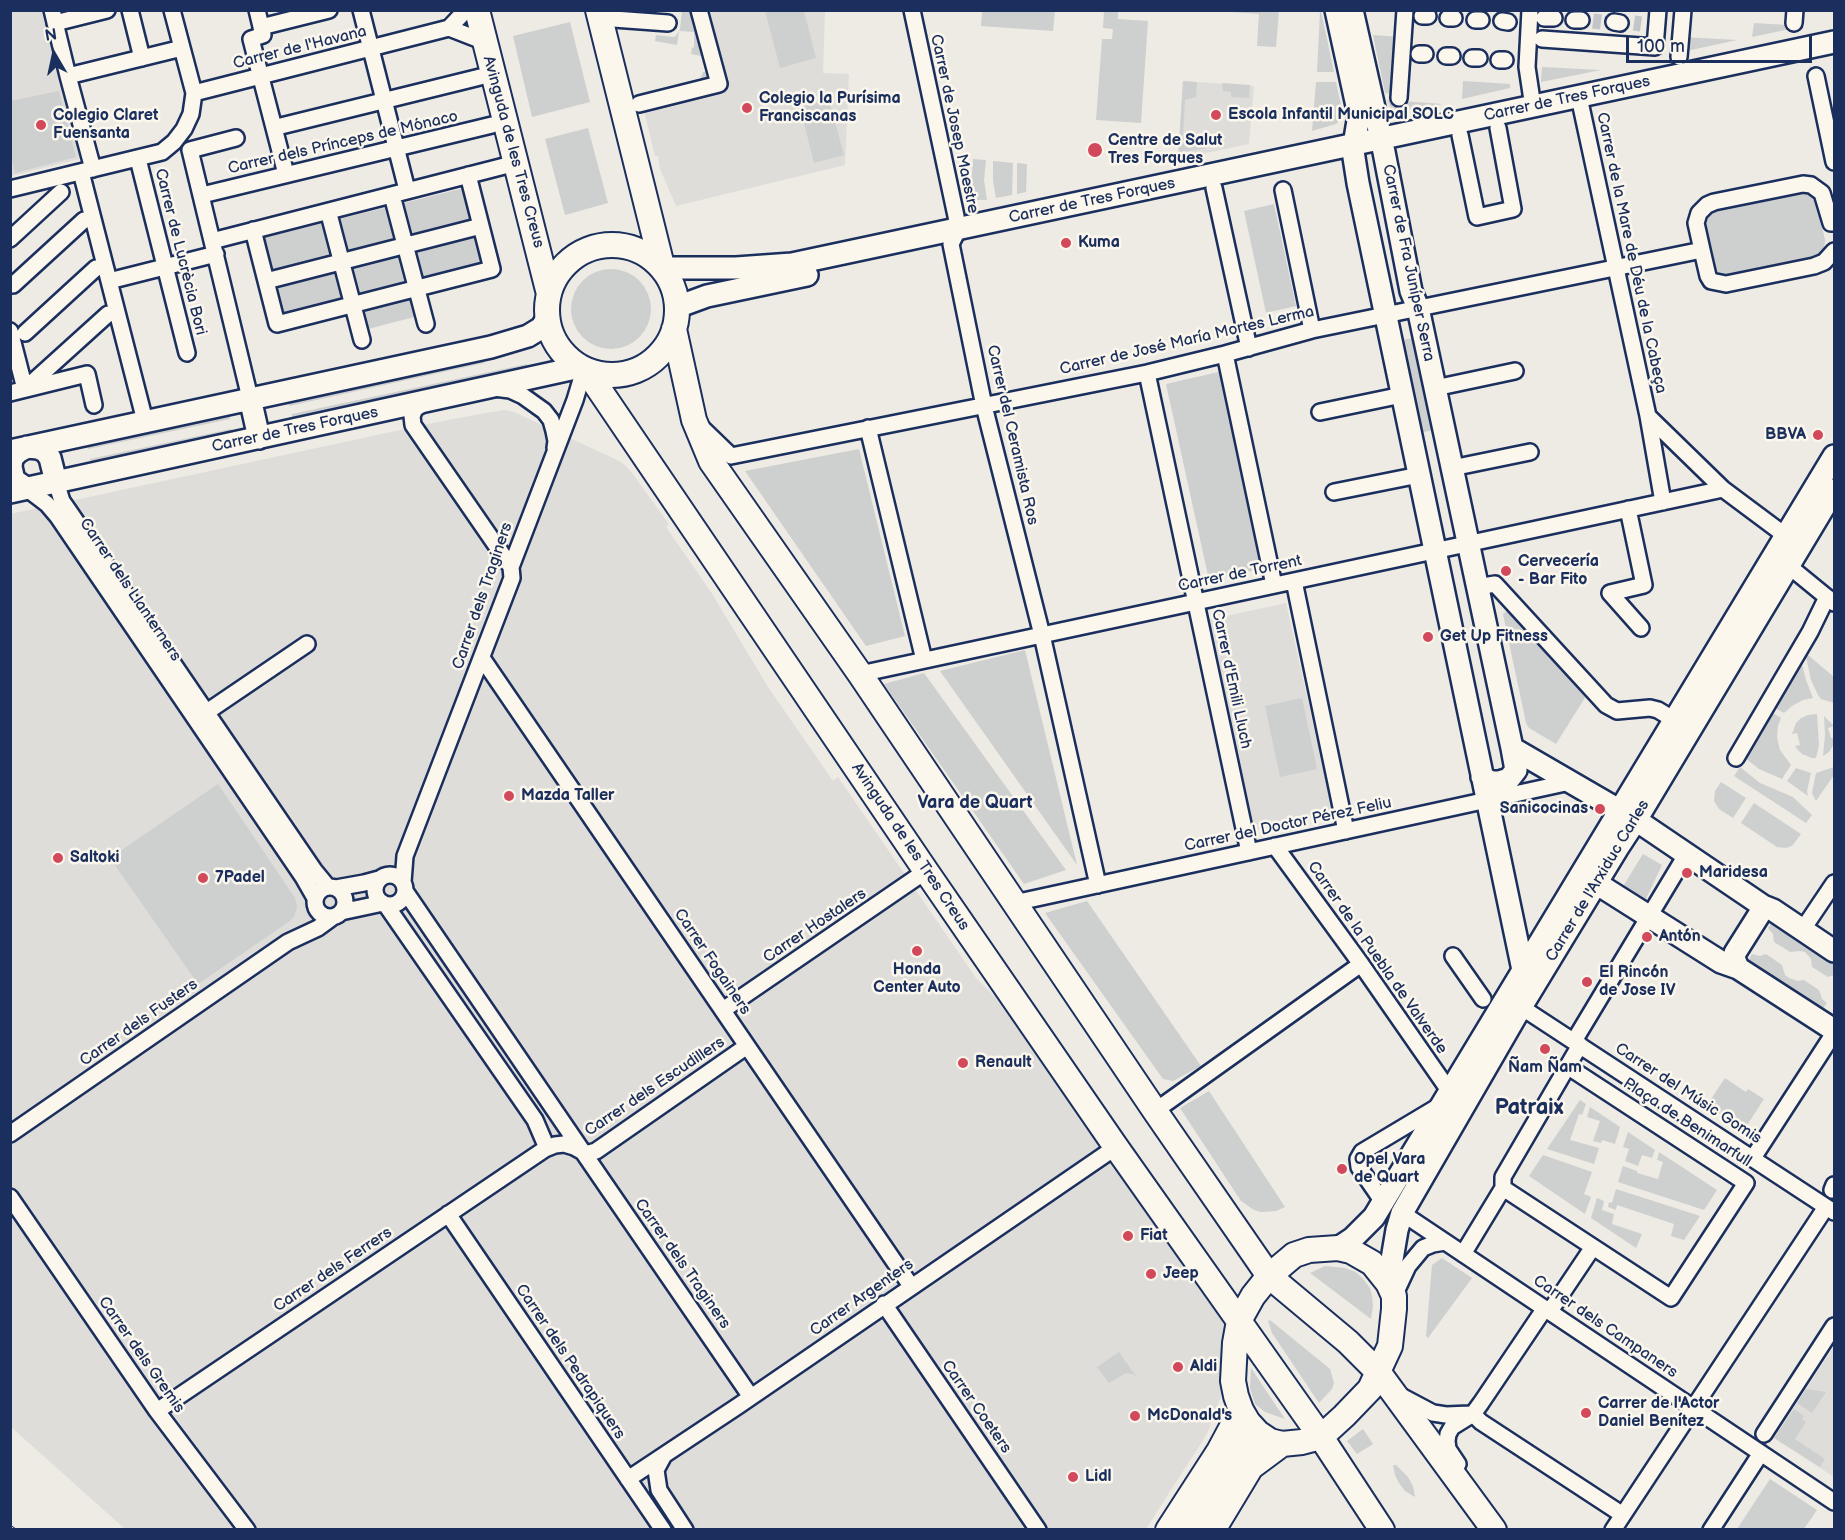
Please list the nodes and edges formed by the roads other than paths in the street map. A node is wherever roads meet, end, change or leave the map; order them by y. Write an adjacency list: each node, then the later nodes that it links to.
1 (107, 10): 15 (street)
2 (130, 10): 28 (street)
3 (172, 10): 24 (street)
4 (257, 10): 19 (street)
5 (329, 10): 19 (street)
6 (361, 10): 25 (street)
7 (466, 10): 20 (street)
8 (477, 10): 22 (main road, Avinguda de les Tres Creus)
9 (699, 10): 36 (street)
10 (912, 10): 66 (street, Carrer de Josep Maestre)
11 (1336, 10): 47 (main road)
12 (1352, 10): 45 (main road, Carrer de Fra Juníper Serra)
13 (1683, 10): 27 (street)
14 (599, 14): 18 (street); 75 (main road)
15 (54, 17): 29 (street)
16 (1461, 18): 34 (street)
17 (1603, 20): 21 (street); 38 (street)
18 (668, 23)
19 (261, 27): 30 (street)
20 (449, 28): 22 (street); 25 (street, Carrer de l'Havana)
21 (1542, 39)
22 (485, 42): 50 (main road, Avinguda de les Tres Creus)
23 (1834, 42): 37 (main road, Carrer de Tres Forques)
24 (182, 48): 28 (street); 33 (street)
25 (370, 48): 30 (street, Carrer de l'Havana); 35 (street)
26 (1834, 55): 37 (main road, Carrer de Tres Forques)
27 (1679, 57)
28 (142, 58): 29 (street)
29 (68, 76): 51 (street)
30 (261, 76): 33 (street, Carrer de l'Havana); 52 (street)
31 (1816, 76): 39 (street)
32 (480, 77): 35 (street)
33 (194, 93): 48 (street)
34 (1399, 98)
35 (384, 100): 41 (street); 46 (street)
36 (639, 104)
37 (1580, 104): 38 (main road, Carrer de Tres Forques); 42 (main road, Carrer de Tres Forques); 76 (street, Carrer de la Mare de Déu de la Cabeça)
38 (1533, 107): 45 (main road, Carrer de Tres Forques)
39 (1831, 124): 49 (street)
40 (492, 125): 46 (street, Carrer dels Prínceps de Mónaco)
41 (281, 126)
42 (1498, 128): 43 (main road, Carrer de Tres Forques); 43 (street)
43 (1460, 135): 45 (main road, Carrer de Tres Forques)
44 (236, 138): 59 (street)
45 (1382, 145): 47 (main road, Carrer de Tres Forques); 84 (main road, Carrer de Fra Juníper Serra)
46 (396, 148): 52 (street, Carrer dels Prínceps de Mónaco); 57 (street)
47 (1354, 152): 54 (main road, Carrer de Tres Forques); 66 (main road, Carrer de Tres Forques); 86 (main road, Carrer de Fra Juníper Serra)
48 (138, 159): 51 (street); 74 (street, Carrer de Lucrècia Bori)
49 (1834, 162)
50 (516, 163): 53 (street); 82 (main road, Avinguda de les Tres Creus)
51 (87, 171): 55 (street); 79 (street)
52 (286, 174): 59 (street, Carrer dels Prínceps de Mónaco)
53 (468, 175): 57 (street); 64 (street)
54 (1214, 188): 66 (main road, Carrer de Tres Forques); 93 (street)
55 (10, 189)
56 (1283, 189): 90 (street)
57 (406, 190): 65 (street)
58 (61, 192): 67 (street)
59 (202, 195): 70 (street)
60 (394, 202): 69 (street)
61 (330, 218): 73 (street)
62 (84, 220): 80 (street)
63 (1833, 223): 68 (street); 71 (street)
64 (481, 226): 69 (street); 81 (street)
65 (253, 230): 70 (street); 78 (street)
66 (954, 237): 75 (main road, Carrer de Tres Forques); 87 (main road, Carrer de Tres Forques); 106 (street, Carrer del Ceramista Ros)
67 (10, 238)
68 (1834, 243)
69 (405, 245): 73 (street); 81 (street)
70 (214, 247): 74 (street); 103 (street)
71 (1702, 250): 72 (street); 76 (street, Carrer de José María Mortes Lerma)
72 (1834, 250)
73 (341, 261): 78 (street); 83 (street)
74 (166, 267): 79 (street); 94 (street, Carrer de Lucrècia Bori)
75 (663, 267): 82 (main road); 87 (main road)
76 (1615, 267): 84 (street, Carrer de José María Mortes Lerma); 108 (street, Carrer de la Mare de Déu de la Cabeça)
77 (96, 268): 91 (street)
78 (266, 280): 83 (street)
79 (109, 281): 110 (street)
80 (14, 285)
81 (417, 289): 83 (street); 89 (street)
82 (549, 294): 88 (main road)
83 (353, 305): 92 (street)
84 (1418, 308): 86 (street, Carrer de José María Mortes Lerma); 100 (main road, Carrer de Fra Juníper Serra)
85 (108, 314): 101 (street)
86 (1385, 315): 90 (street, Carrer de José María Mortes Lerma); 102 (main road, Carrer de Fra Juníper Serra)
87 (675, 318): 96 (main road); 109 (main road)
88 (547, 319): 96 (main road); 103 (main road)
89 (426, 324)
90 (1312, 330): 93 (street, Carrer de José María Mortes Lerma)
91 (18, 332): 101 (street)
92 (362, 340)
93 (1249, 348): 95 (street, Carrer de José María Mortes Lerma)
94 (187, 353)
95 (1225, 354): 98 (street, Carrer de José María Mortes Lerma); 132 (street)
96 (582, 369): 99 (main road, Carrer de Tres Forques); 116 (street, Carrer dels Traginers); 155 (main road, Avinguda de les Tres Creus)
97 (1515, 371): 100 (street)
98 (1147, 373): 106 (street, Carrer de José María Mortes Lerma); 135 (street, Carrer d'Emili Lluch)
99 (479, 388): 104 (main road, Carrer de Tres Forques); 116 (street)
100 (1435, 388): 117 (main road, Carrer de Fra Juníper Serra)
101 (18, 391): 105 (street)
102 (1402, 395): 107 (street); 118 (main road, Carrer de Fra Juníper Serra)
103 (250, 398): 110 (main road); 112 (main road)
104 (428, 400): 112 (main road, Carrer de Tres Forques); 129 (street)
105 (94, 405)
106 (984, 406): 111 (street, Carrer de José María Mortes Lerma); 137 (street, Carrer del Ceramista Ros)
107 (1320, 412)
108 (1648, 416): 120 (street, Carrer de la Mare de Déu de la Cabeça); 124 (street, Carrer de la Mare de Déu de la Cabeça)
109 (694, 420): 111 (street, Carrer de José María Mortes Lerma); 141 (main road)
110 (145, 421): 113 (main road)
111 (868, 428): 140 (street)
112 (259, 438): 119 (main road, Carrer de Tres Forques)
113 (19, 449): 119 (main road); 121 (main road)
114 (1530, 452): 117 (street)
115 (1834, 456): 126 (main road, Carrer de l'Arxiduc Carles)
116 (553, 459): 129 (street, Carrer dels Traginers)
117 (1452, 468): 127 (main road, Carrer de Fra Juníper Serra)
118 (1419, 475): 123 (street); 128 (main road, Carrer de Fra Juníper Serra)
119 (56, 482): 121 (main road, Carrer de Tres Forques); 142 (street, Carrer dels Llanterners)
120 (1723, 489): 124 (street, Carrer de Torrent); 126 (street, Carrer de la Mare de Déu de la Cabeça)
121 (18, 490): 142 (street, Carrer dels Llanterners)
122 (1834, 490): 130 (main road, Carrer de l'Arxiduc Carles)
123 (1334, 492)
124 (1663, 502): 125 (street, Carrer de Torrent)
125 (1628, 509): 127 (street, Carrer de Torrent); 136 (street)
126 (1786, 536): 130 (street); 143 (main road, Carrer de l'Arxiduc Carles)
127 (1468, 543): 128 (street, Carrer de Torrent); 133 (main road, Carrer de Fra Juníper Serra)
128 (1434, 550): 131 (street, Carrer de Torrent); 146 (main road, Carrer de Fra Juníper Serra)
129 (511, 567): 139 (street, Carrer dels Traginers)
130 (1790, 567): 134 (street); 149 (main road, Carrer de l'Arxiduc Carles)
131 (1294, 581): 132 (street, Carrer de Torrent); 150 (street)
132 (1274, 585): 135 (street, Carrer de Torrent)
133 (1477, 587): 143 (street); 144 (main road, Carrer de Fra Juníper Serra)
134 (1831, 600): 145 (street)
135 (1196, 602): 137 (street, Carrer de Torrent); 153 (street, Carrer d'Emili Lluch)
136 (1641, 628)
137 (1042, 634): 140 (street, Carrer de Torrent); 159 (street)
138 (307, 644): 142 (street)
139 (482, 658): 151 (street, Carrer dels Traginers); 177 (street, Carrer Fogainers)
140 (924, 660): 141 (street, Carrer de Torrent)
141 (860, 674): 163 (main road)
142 (201, 716): 161 (street, Carrer dels Llanterners); 162 (street, Carrer dels Llanterners)
143 (1676, 721): 149 (main road, Carrer de l'Arxiduc Carles)
144 (1512, 748): 146 (main road, Carrer de Fra Juníper Serra); 147 (main road)
145 (1736, 758)
146 (1482, 777): 148 (main road, Carrer de Fra Juníper Serra)
147 (1570, 782): 148 (street, Carrer del Doctor Pérez Feliu); 149 (main road)
148 (1487, 800): 150 (street, Carrer del Doctor Pérez Feliu); 174 (main road, Carrer de Fra Juníper Serra)
149 (1628, 816): 154 (main road); 157 (main road, Carrer de l'Arxiduc Carles); 174 (main road, Carrer de l'Arxiduc Carles)
150 (1346, 831): 152 (street, Carrer del Doctor Pérez Feliu)
151 (413, 835): 156 (street, Carrer dels Traginers); 160 (street, Carrer dels Traginers)
152 (1275, 846): 153 (street, Carrer del Doctor Pérez Feliu); 172 (street, Carrer de la Puebla de Valverde)
153 (1249, 852): 159 (street, Carrer del Doctor Pérez Feliu)
154 (1686, 855): 165 (main road); 167 (street)
155 (926, 871): 177 (street, Carrer Hostalers); 185 (main road, Avinguda de les Tres Creus)
156 (383, 877): 160 (street); 161 (street); 164 (street)
157 (1596, 883): 167 (main road); 176 (main road, Carrer de l'Arxiduc Carles)
158 (1834, 883): 168 (street)
159 (1098, 885): 163 (street, Carrer del Doctor Pérez Feliu)
160 (404, 886): 164 (street); 187 (street, Carrer dels Traginers)
161 (332, 887): 162 (street); 166 (street)
162 (315, 902): 166 (street); 169 (street, Carrer dels Fusters)
163 (1014, 903): 183 (main road)
164 (384, 904): 166 (street, Carrer dels Fusters); 186 (street)
165 (1764, 907): 168 (main road); 173 (main road)
166 (337, 914): 169 (street, Carrer dels Fusters)
167 (1650, 916): 173 (main road); 179 (street)
168 (1803, 929): 170 (main road)
169 (288, 942): 184 (street, Carrer dels Fusters)
170 (1834, 951)
171 (1453, 956): 175 (street)
172 (1361, 964): 182 (street, Carrer de la Puebla de Valverde); 183 (street)
173 (1738, 968): 178 (main road)
174 (1523, 970): 182 (main road, Carrer de l'Arxiduc Carles)
175 (1483, 999)
176 (1521, 1007): 179 (street, Carrer del Músic Gomis); 193 (main road, Carrer de l'Arxiduc Carles)
177 (723, 1010): 180 (street, Carrer Fogainers)
178 (1834, 1031): 188 (street, Plaça de Benimarfull)
179 (1577, 1043): 181 (street); 188 (street, Carrer del Músic Gomis)
180 (747, 1046): 187 (street, Carrer dels Escudillers); 200 (street, Carrer Fogainers)
181 (1567, 1066): 189 (street); 196 (street, Plaça de Benimarfull)
182 (1446, 1098): 191 (main road, Carrer de l'Arxiduc Carles); 191 (street, Carrer de l'Arxiduc Carles)
183 (1155, 1110): 199 (main road)
184 (10, 1134)
185 (1116, 1147): 200 (street, Carrer Argenters); 204 (main road, Avinguda de les Tres Creus)
186 (547, 1148): 187 (street); 194 (street, Carrer dels Ferrers)
187 (583, 1152): 207 (street, Carrer dels Traginers)
188 (1753, 1158): 192 (street, Carrer del Músic Gomis)
189 (1503, 1188): 196 (street, Plaça de Benimarfull); 198 (street)
190 (10, 1197): 209 (street, Carrer dels Gremis)
191 (1383, 1202): 197 (main road, Carrer de l'Arxiduc Carles)
192 (1830, 1209): 208 (street)
193 (1402, 1213): 195 (street, Carrer dels Campaners); 201 (main road, Carrer de l'Arxiduc Carles)
194 (448, 1214): 209 (street, Carrer dels Ferrers); 218 (street, Carrer dels Pedrapiquers)
195 (1445, 1242): 198 (street, Carrer dels Campaners); 201 (street)
196 (1593, 1247): 203 (street)
197 (1338, 1248): 199 (main road); 201 (main road)
198 (1463, 1254): 203 (street, Carrer dels Campaners)
199 (1269, 1276): 204 (main road); 206 (main road)
200 (911, 1286): 202 (street, Carrer Argenters)
201 (1391, 1289): 206 (main road)
202 (884, 1304): 207 (street, Carrer Argenters); 226 (street, Carrer Coeters)
203 (1548, 1309): 208 (street, Carrer dels Campaners); 211 (street)
204 (1239, 1321): 210 (main road); 214 (main road, Avinguda de les Tres Creus)
205 (1834, 1326): 213 (street)
206 (1385, 1382): 211 (street); 214 (main road); 219 (main road)
207 (752, 1397): 217 (street, Carrer Argenters)
208 (1695, 1408): 216 (street, Carrer dels Campaners); 222 (street)
209 (157, 1410): 224 (street, Carrer dels Gremis)
210 (1240, 1410): 212 (main road); 227 (main road)
211 (1473, 1413): 219 (street); 222 (street)
212 (1258, 1433): 215 (main road); 228 (main road)
213 (1764, 1434)
214 (1321, 1437): 215 (main road); 230 (main road, Avinguda de les Tres Creus)
215 (1282, 1444): 229 (main road)
216 (1761, 1453): 220 (street, Carrer dels Campaners); 233 (street)
217 (663, 1457): 218 (street, Carrer Argenters); 221 (street)
218 (628, 1479): 223 (street, Carrer dels Pedrapiquers)
219 (1468, 1493): 231 (main road)
220 (1834, 1502)
221 (671, 1508): 223 (street, Carrer dels Pedrapiquers); 225 (street)
222 (1623, 1515): 232 (street)
223 (662, 1529)
224 (247, 1530)
225 (685, 1530)
226 (1038, 1530)
227 (1168, 1530)
228 (1191, 1530)
229 (1213, 1530)
230 (1382, 1530)
231 (1494, 1530)
232 (1614, 1530)
233 (1711, 1530)

